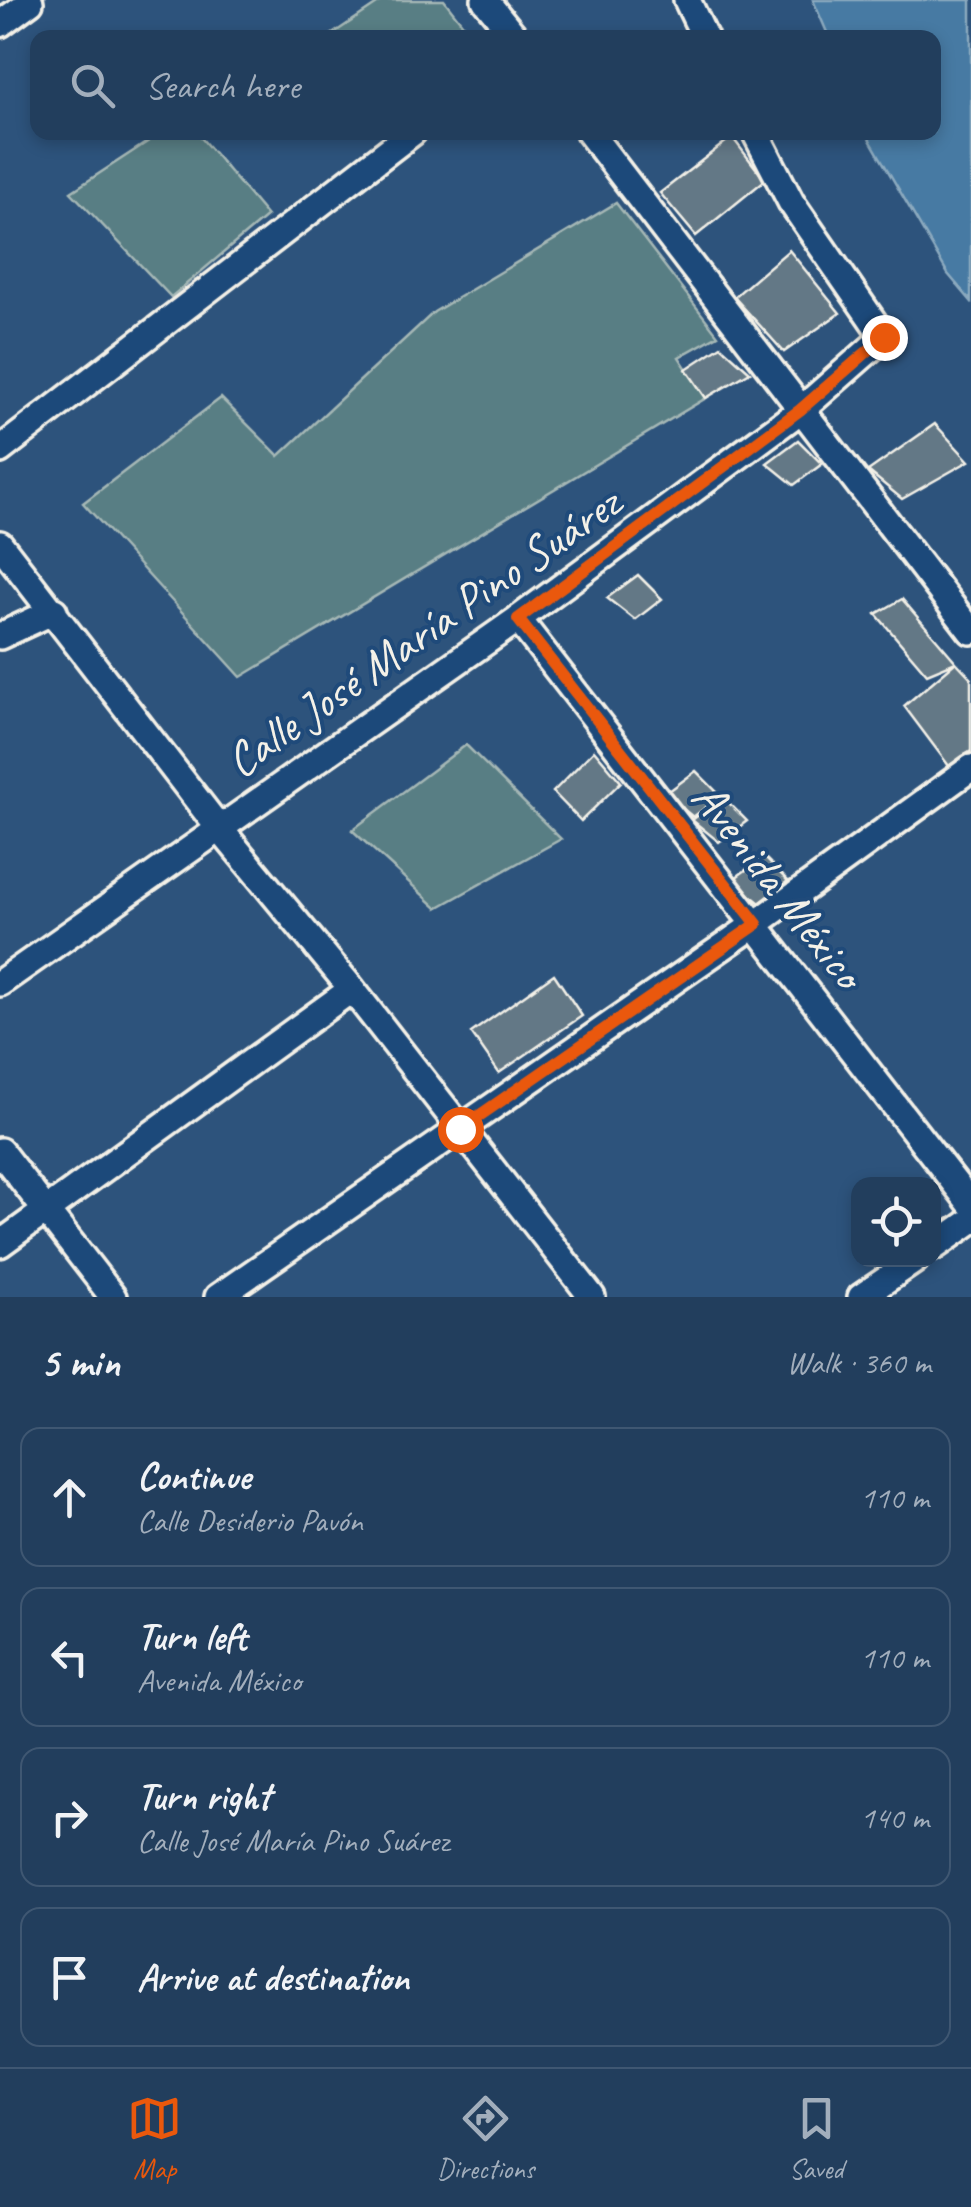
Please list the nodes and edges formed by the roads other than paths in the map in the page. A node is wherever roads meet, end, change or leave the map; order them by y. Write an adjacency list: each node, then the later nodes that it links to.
1 (485, 0): 5 (street)
2 (687, 0): 6 (street)
3 (30, 2): 4 (street)
4 (0, 24)
5 (509, 30)
6 (701, 30)
7 (403, 140): 11 (street)
8 (595, 140): 10 (street)
9 (759, 140): 10 (street, Calle José María Pino Suárez)
10 (800, 410): 14 (street, Calle José María Pino Suárez); 15 (street)
11 (0, 450)
12 (0, 544): 13 (street)
13 (54, 612): 16 (street); 18 (street)
14 (518, 619): 18 (street, Calle José María Pino Suárez); 19 (street, Avenida México)
15 (971, 631)
16 (0, 636)
17 (971, 768): 19 (street)
18 (218, 828): 20 (street, Calle José María Pino Suárez); 21 (street)
19 (757, 924): 22 (street); 24 (street, Avenida México)
20 (0, 983)
21 (352, 990): 22 (street); 25 (street)
22 (460, 1129): 31 (street); 32 (street)
23 (0, 1152): 25 (street)
24 (971, 1204)
25 (46, 1212): 28 (street); 30 (street)
26 (971, 1221): 27 (street)
27 (941, 1242)
28 (0, 1244)
29 (906, 1267): 33 (street)
30 (112, 1297)
31 (218, 1297)
32 (592, 1297)
33 (861, 1297)

